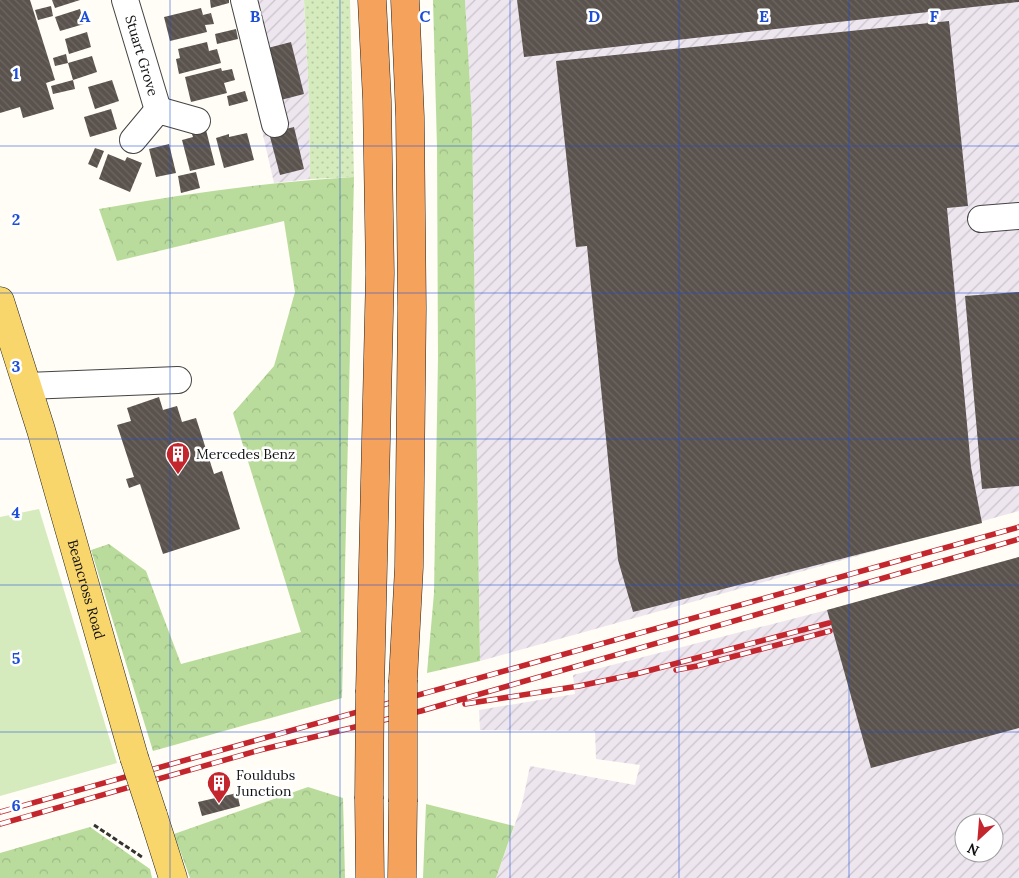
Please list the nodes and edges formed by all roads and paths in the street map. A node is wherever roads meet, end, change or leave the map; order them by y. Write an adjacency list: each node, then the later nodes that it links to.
1 (125, 0): 5 (street, Stuart Grove)
2 (244, 0): 7 (street)
3 (372, 0): 16 (highway, bridge)
4 (405, 0): 17 (highway, bridge)
5 (158, 110): 6 (street, Stuart Grove); 8 (street, Stuart Grove)
6 (197, 121)
7 (275, 124)
8 (133, 140)
9 (1019, 216): 10 (street)
10 (981, 219)
11 (0, 301): 13 (main road, Beancross Road)
12 (178, 380): 13 (street)
13 (27, 386): 15 (main road, Beancross Road, bridge)
14 (94, 825): 15 (path)
15 (170, 868)
16 (370, 878)
17 (402, 878)

